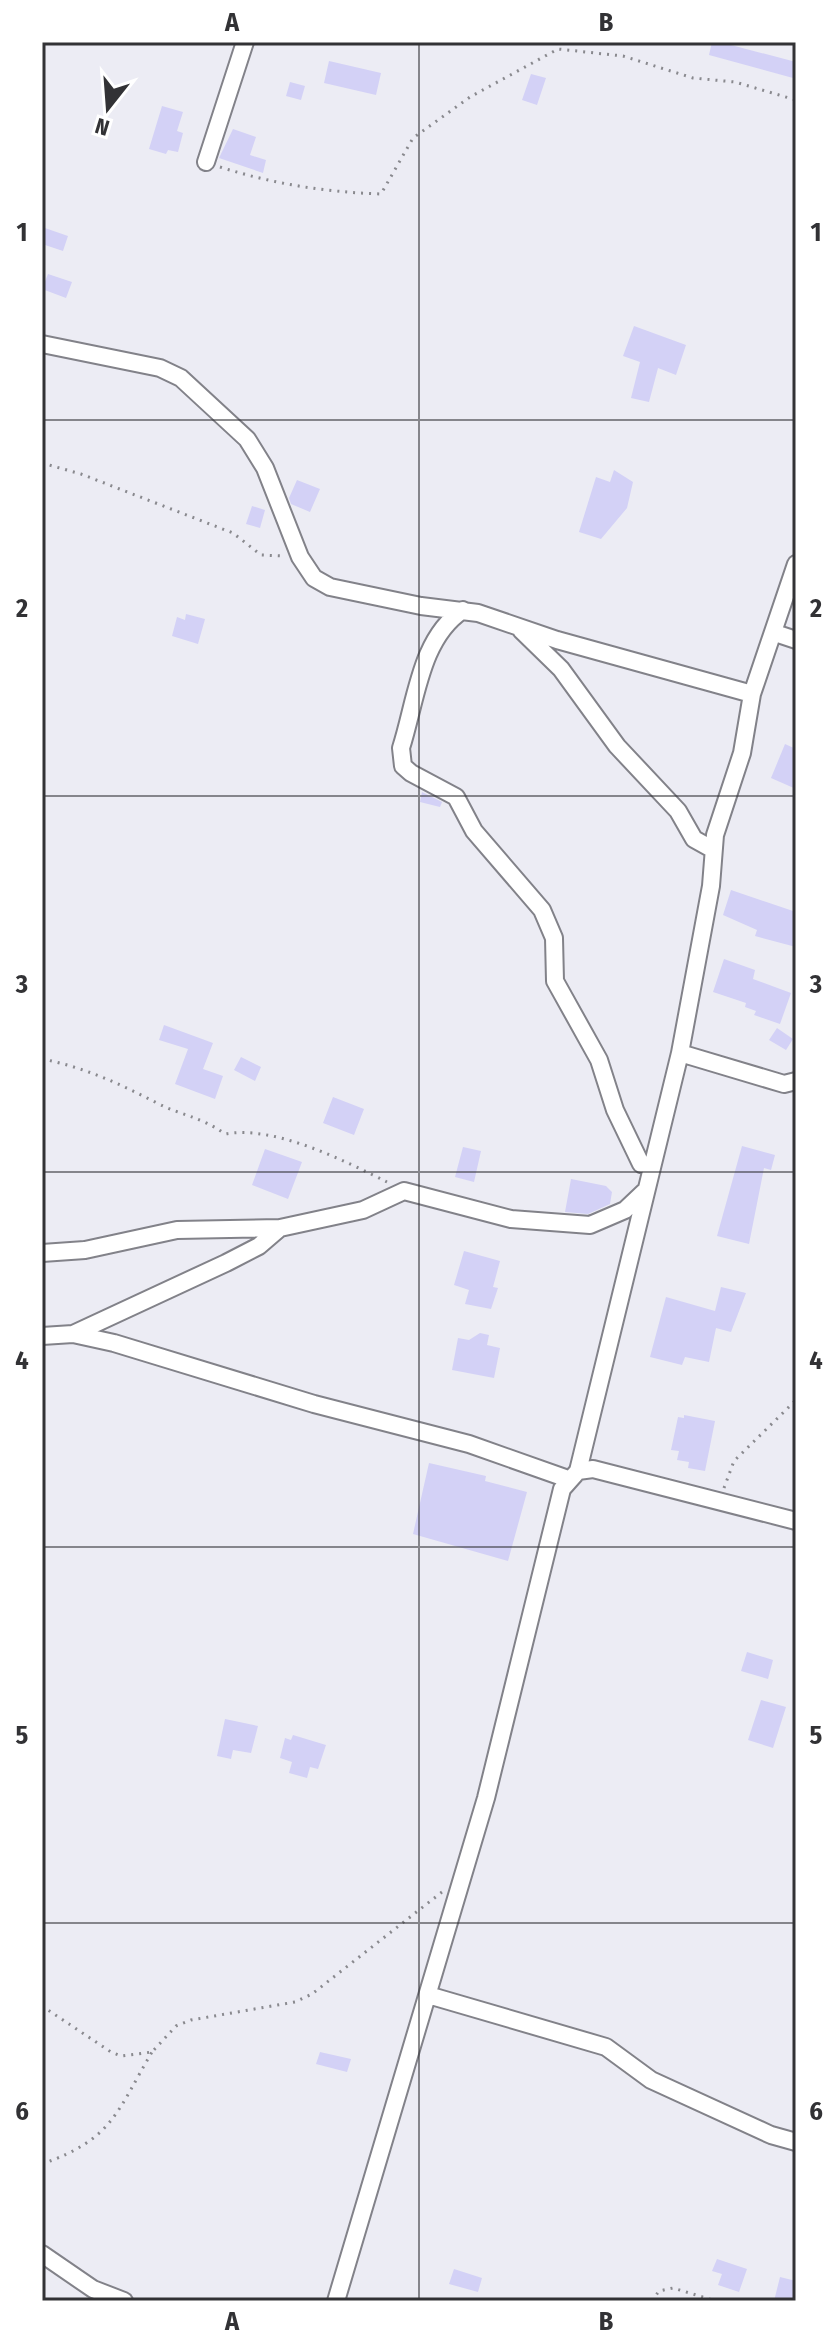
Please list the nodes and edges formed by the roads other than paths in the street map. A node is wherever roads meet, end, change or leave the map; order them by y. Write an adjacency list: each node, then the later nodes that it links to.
1 (245, 42): 2 (street)
2 (206, 162)
3 (42, 344): 5 (street)
4 (796, 564): 7 (street)
5 (463, 610): 6 (street); 13 (street)
6 (517, 626): 9 (street); 10 (street)
7 (775, 633): 8 (street); 9 (street)
8 (796, 640)
9 (752, 694): 10 (street)
10 (712, 849): 11 (street)
11 (680, 1053): 12 (street); 14 (street)
12 (796, 1081)
13 (641, 1164)
14 (645, 1191): 15 (street); 19 (street)
15 (280, 1228): 16 (street); 17 (street)
16 (42, 1253)
17 (73, 1334): 18 (street); 19 (street)
18 (42, 1336)
19 (573, 1475): 20 (street); 21 (street)
20 (796, 1521)
21 (428, 1995): 22 (street); 25 (street)
22 (796, 2142)
23 (42, 2254): 24 (street)
24 (124, 2301)
25 (336, 2301)

